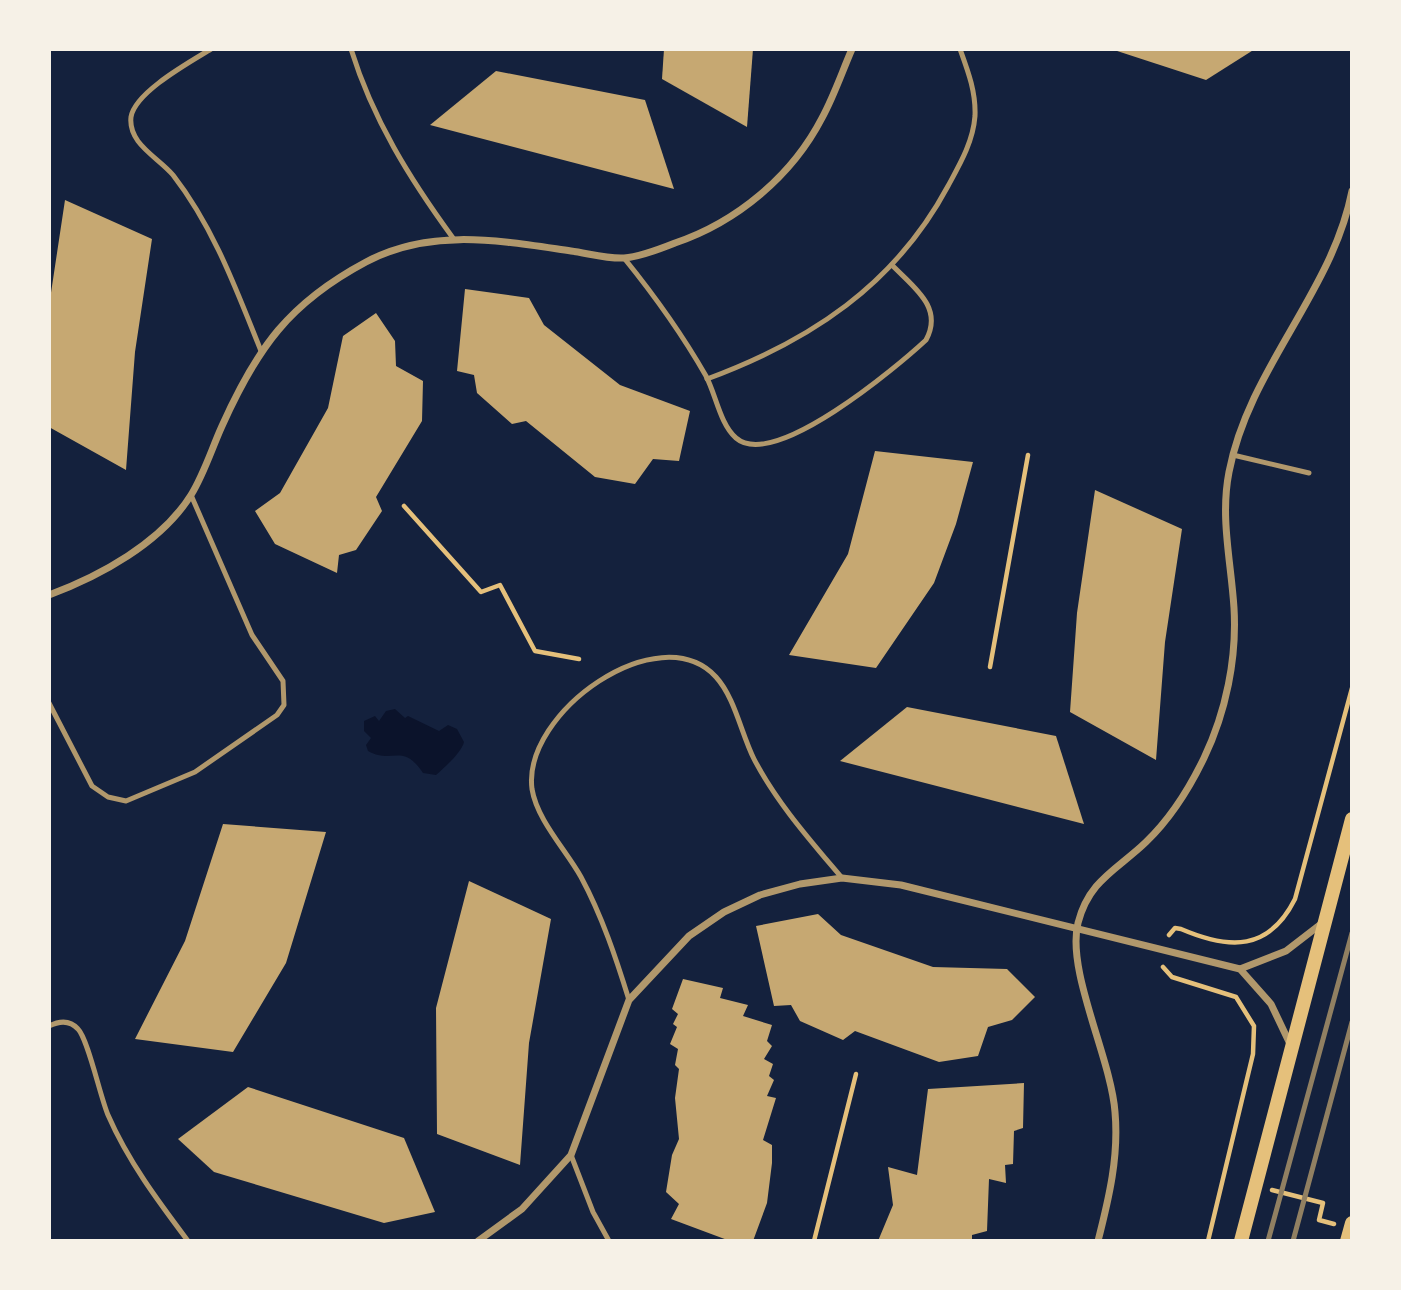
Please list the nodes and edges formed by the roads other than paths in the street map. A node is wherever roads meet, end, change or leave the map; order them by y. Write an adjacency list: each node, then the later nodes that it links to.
1 (211, 49): 9 (lane)
2 (351, 49): 6 (lane)
3 (852, 49): 7 (street)
4 (960, 49): 8 (lane)
5 (1352, 191): 11 (street)
6 (453, 238): 7 (street); 9 (street)
7 (624, 258): 10 (lane)
8 (891, 265): 10 (lane); 10 (lane)
9 (261, 351): 13 (street)
10 (708, 379)
11 (1233, 455): 12 (lane); 19 (street)
12 (1309, 473)
13 (191, 495): 14 (street); 15 (lane)
14 (49, 596)
15 (49, 703)
16 (1352, 819): 18 (main road)
17 (842, 878): 19 (street); 21 (street); 21 (lane)
18 (1325, 920): 20 (street); 23 (main road)
19 (1077, 926): 20 (street); 28 (street)
20 (1240, 969): 23 (street)
21 (629, 1000): 24 (street)
22 (49, 1026): 25 (lane)
23 (1291, 1047): 29 (main road)
24 (571, 1155): 26 (street); 27 (lane)
25 (188, 1241)
26 (478, 1241)
27 (609, 1241)
28 (1098, 1241)
29 (1241, 1241)

